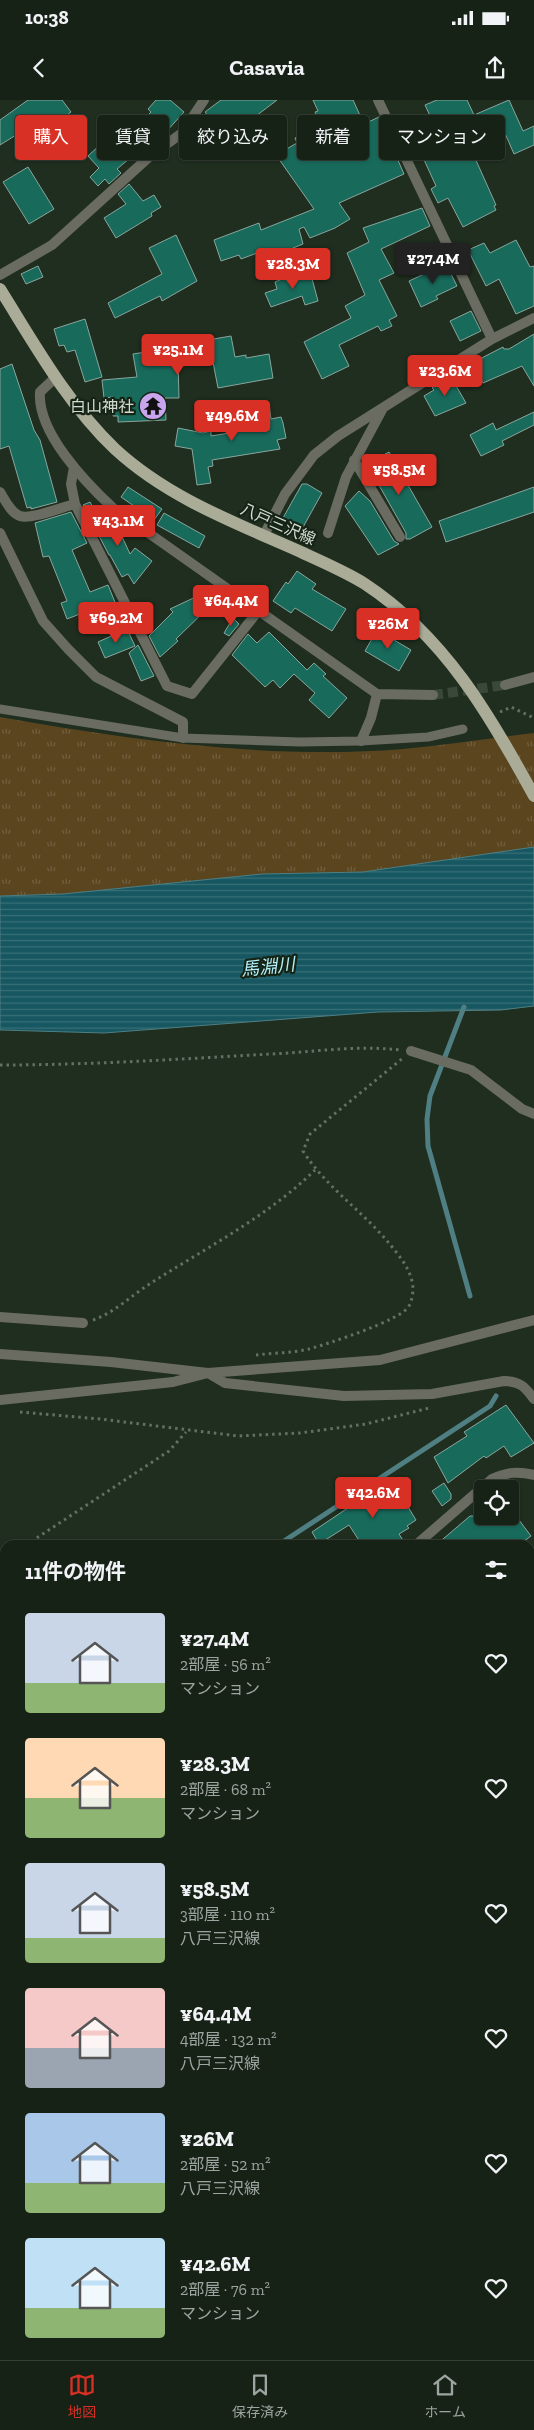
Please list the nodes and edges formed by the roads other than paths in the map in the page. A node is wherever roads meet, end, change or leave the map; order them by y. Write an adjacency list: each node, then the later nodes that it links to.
1 (204, 100): 3 (street)
2 (378, 100): 6 (street)
3 (0, 275)
4 (0, 289): 7 (main road, 八戸三沢線)
5 (534, 318): 6 (street)
6 (492, 339): 8 (street)
7 (55, 378): 10 (street); 15 (main road, 八戸三沢線)
8 (384, 407): 9 (street); 15 (street)
9 (354, 460): 13 (street); 16 (street)
10 (74, 467): 12 (street); 17 (street)
11 (0, 492): 12 (street)
12 (74, 504): 17 (street)
13 (328, 532)
14 (0, 533): 24 (street)
15 (264, 535): 26 (main road, 八戸三沢線)
16 (400, 537)
17 (259, 610): 20 (street)
18 (534, 677): 19 (street)
19 (505, 685)
20 (378, 694): 21 (street); 25 (street)
21 (433, 695)
22 (0, 708): 24 (lane)
23 (463, 728): 25 (lane)
24 (183, 738): 25 (lane)
25 (361, 741)
26 (534, 796)
27 (411, 1051): 28 (street)
28 (534, 1114)
29 (0, 1317): 31 (street)
30 (534, 1320): 33 (street)
31 (83, 1324)
32 (0, 1354): 33 (street)
33 (208, 1373): 34 (street); 35 (street)
34 (534, 1399)
35 (0, 1400)
36 (534, 1476): 37 (street)
37 (422, 1540)

